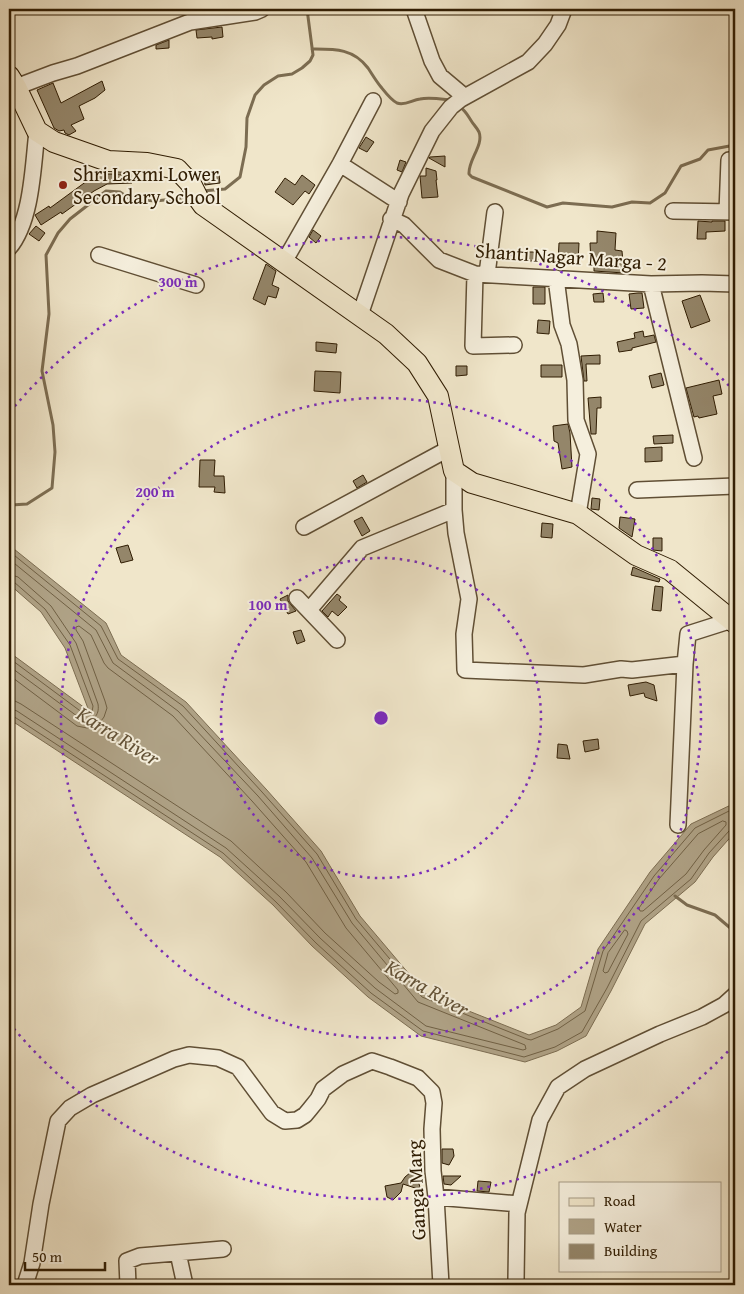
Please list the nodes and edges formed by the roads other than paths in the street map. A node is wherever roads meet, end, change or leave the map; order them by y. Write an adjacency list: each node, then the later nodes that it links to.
1 (262, 9): 4 (street)
2 (414, 9): 5 (street)
3 (564, 9): 5 (street)
4 (12, 82): 7 (main road)
5 (465, 97): 10 (street)
6 (374, 101): 9 (street)
7 (38, 131): 15 (street); 17 (main road)
8 (729, 160): 13 (street)
9 (340, 164): 10 (street); 17 (street)
10 (398, 202): 14 (street)
11 (673, 211): 13 (street)
12 (495, 212): 18 (street)
13 (731, 212)
14 (391, 219): 18 (street, Shanti Nagar Marga - 2); 23 (street)
15 (9, 248)
16 (99, 255): 22 (street)
17 (284, 262): 23 (main road)
18 (481, 274): 19 (street, Shanti Nagar Marga - 2); 24 (street)
19 (556, 278): 20 (street, Shanti Nagar Marga - 2); 31 (street)
20 (650, 284): 21 (street, Shanti Nagar Marga - 2); 26 (street)
21 (735, 284)
22 (196, 285)
23 (360, 315): 25 (main road)
24 (514, 345)
25 (450, 448): 27 (main road); 32 (street)
26 (694, 458)
27 (454, 470): 30 (street); 31 (main road)
28 (735, 486): 29 (street)
29 (637, 490)
30 (454, 510): 34 (street); 37 (street)
31 (578, 514): 35 (main road)
32 (304, 527)
33 (297, 598): 34 (street)
34 (309, 610): 36 (street)
35 (734, 621): 37 (street)
36 (337, 640)
37 (686, 664): 38 (street)
38 (678, 825)
39 (735, 995): 41 (street)
40 (436, 1197): 41 (street); 44 (street, Ganga Marg); 47 (street, Ganga Marg)
41 (519, 1204): 48 (street)
42 (223, 1249): 43 (street)
43 (178, 1253): 45 (street); 46 (street)
44 (25, 1285)
45 (128, 1285)
46 (185, 1285)
47 (441, 1285)
48 (517, 1285)

